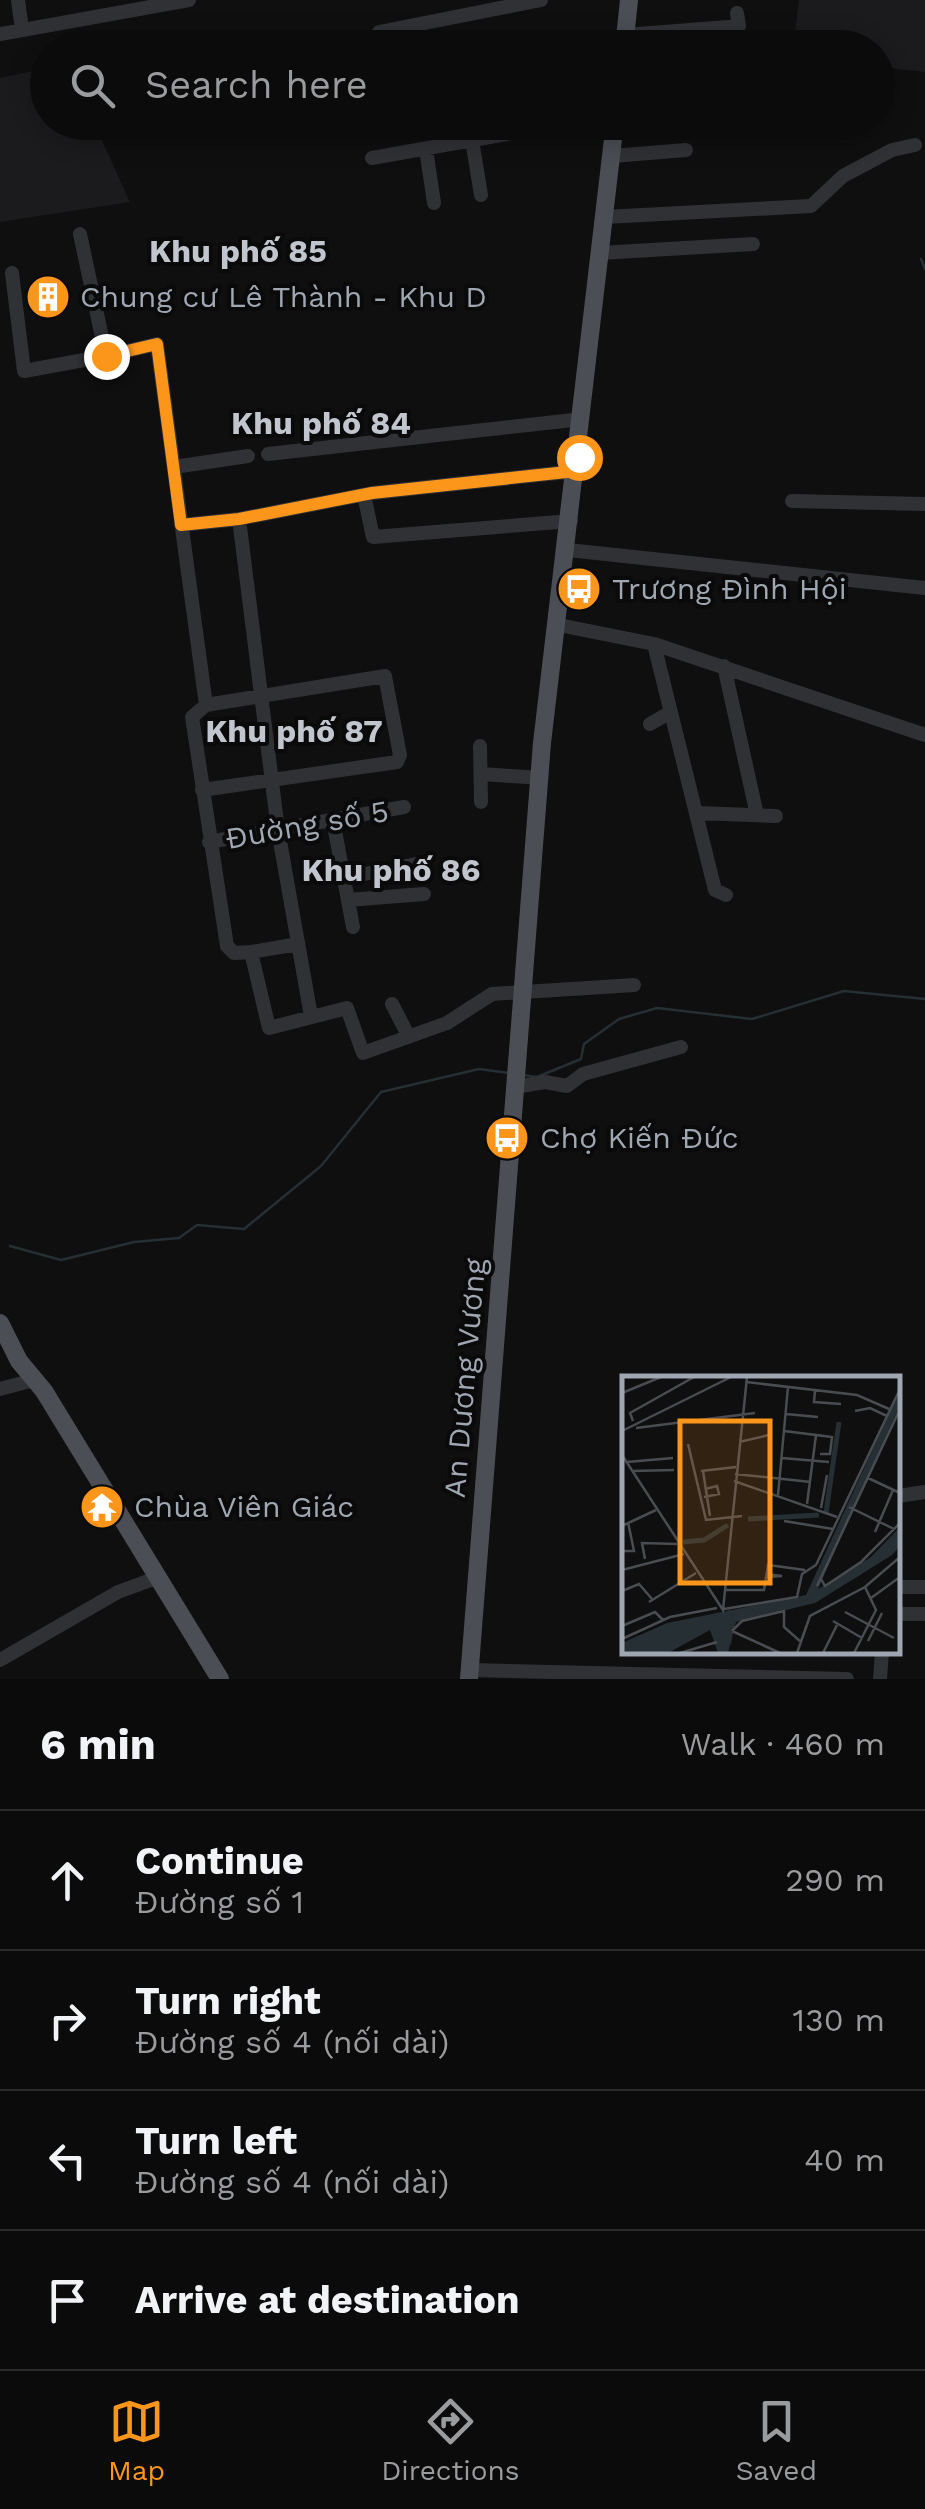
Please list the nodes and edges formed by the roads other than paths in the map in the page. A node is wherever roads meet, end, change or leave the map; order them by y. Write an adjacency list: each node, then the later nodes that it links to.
1 (18, 0): 7 (street)
2 (189, 0): 7 (street)
3 (541, 0): 8 (street)
4 (629, 0): 9 (main road)
5 (738, 13): 6 (street)
6 (728, 27): 10 (street); 11 (street)
7 (22, 30): 12 (street)
8 (389, 30)
9 (623, 30)
10 (709, 30)
11 (728, 30)
12 (0, 34)
13 (472, 140): 16 (street); 20 (street)
14 (614, 140): 18 (main road, An Dương Vương)
15 (915, 145): 22 (street)
16 (426, 148): 19 (street); 21 (street)
17 (686, 150): 18 (street)
18 (612, 156): 22 (main road, An Dương Vương)
19 (372, 158)
20 (481, 195)
21 (434, 203)
22 (605, 217): 25 (main road, An Dương Vương)
23 (80, 234): 27 (street)
24 (754, 244): 25 (street)
25 (600, 253): 28 (main road, An Dương Vương)
26 (12, 273): 27 (street)
27 (106, 356): 31 (street)
28 (582, 419): 29 (street); 32 (main road, An Dương Vương)
29 (268, 454)
30 (248, 456): 31 (street)
31 (174, 467): 38 (street)
32 (576, 471): 33 (street); 37 (main road, An Dương Vương)
33 (364, 494): 36 (street); 37 (street)
34 (792, 501): 35 (street)
35 (925, 504)
36 (239, 519): 38 (street); 44 (street)
37 (571, 521): 39 (main road, An Dương Vương)
38 (181, 525): 45 (street)
39 (568, 550): 40 (street); 41 (main road, An Dương Vương)
40 (925, 588)
41 (559, 626): 42 (street); 51 (main road, An Dương Vương)
42 (654, 644): 43 (street); 46 (street)
43 (724, 666): 48 (street); 57 (street)
44 (261, 699): 45 (street); 52 (street); 52 (street)
45 (206, 705): 53 (street)
46 (671, 712): 47 (street); 56 (street)
47 (650, 724)
48 (925, 734)
49 (480, 746): 50 (street)
50 (481, 774): 51 (street); 54 (street)
51 (541, 778): 71 (main road, An Dương Vương)
52 (272, 780): 53 (street); 60 (street)
53 (202, 790): 61 (street)
54 (481, 802)
55 (404, 807): 59 (street, Đường số 5)
56 (697, 814): 57 (street); 64 (street)
57 (758, 815): 58 (street)
58 (776, 816)
59 (333, 820): 60 (street, Đường số 5); 63 (street)
60 (278, 830): 61 (street, Đường số 5); 68 (street)
61 (209, 842): 69 (street)
62 (416, 864): 63 (street)
63 (344, 878): 66 (street)
64 (720, 893)
65 (424, 894): 66 (street)
66 (348, 900): 67 (street)
67 (353, 927)
68 (298, 944): 69 (street); 73 (street)
69 (251, 952): 73 (street)
70 (634, 985): 71 (street)
71 (521, 990): 74 (street); 76 (main road, An Dương Vương)
72 (392, 1004): 74 (street)
73 (311, 1016): 74 (street)
74 (408, 1035)
75 (681, 1048): 76 (street)
76 (515, 1084): 85 (main road, An Dương Vương)
77 (0, 1323): 78 (main road)
78 (34, 1380): 79 (street); 82 (main road)
79 (0, 1389)
80 (925, 1492): 81 (street)
81 (900, 1496)
82 (160, 1577): 84 (street); 86 (main road)
83 (882, 1654): 88 (street)
84 (0, 1660)
85 (469, 1674): 87 (street)
86 (220, 1679)
87 (847, 1679)
88 (880, 1679)

